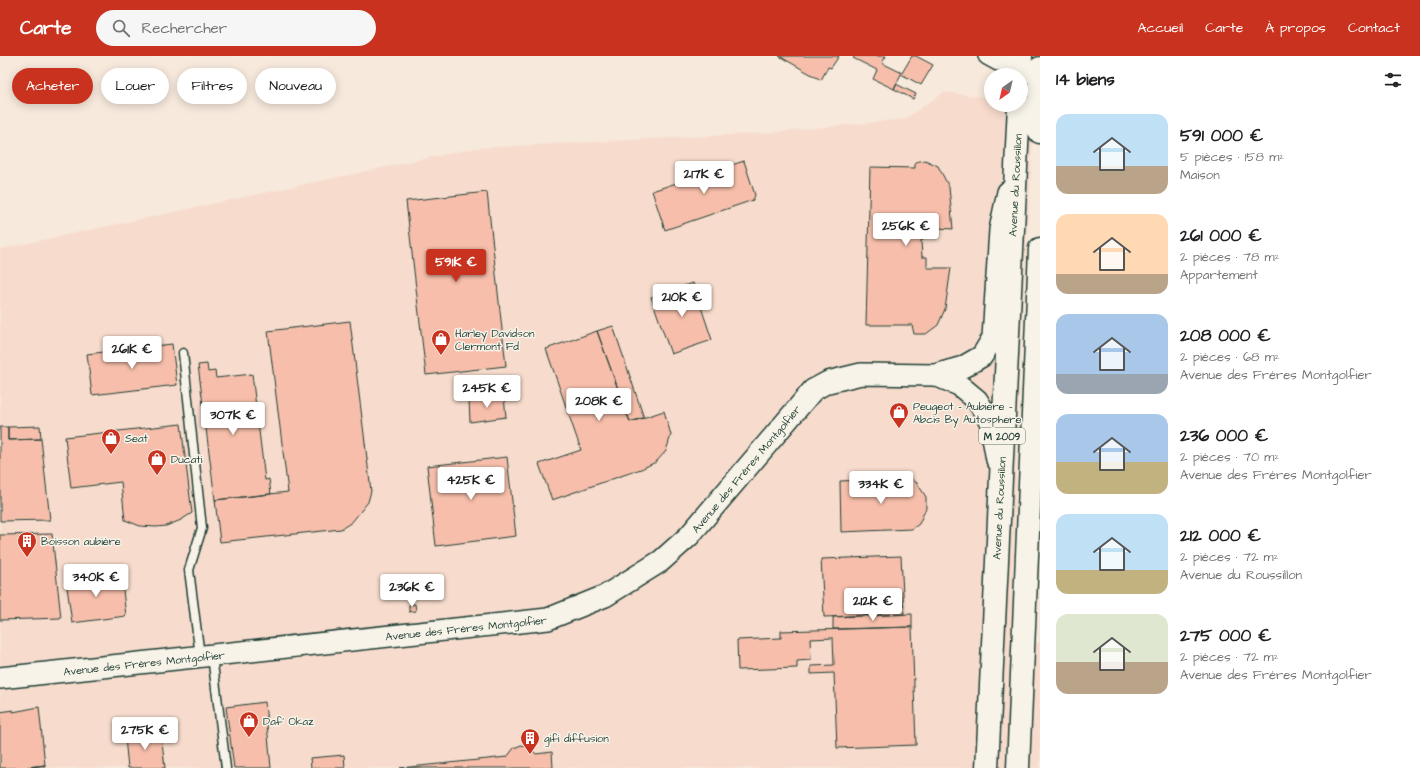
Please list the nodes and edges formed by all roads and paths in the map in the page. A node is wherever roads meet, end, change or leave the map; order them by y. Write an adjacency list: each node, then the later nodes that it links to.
1 (987, 56): 2 (street)
2 (1025, 66): 4 (main road)
3 (1019, 112): 5 (main road, Avenue du Roussillon / M 2009)
4 (1040, 132)
5 (1016, 155): 9 (street); 10 (main road, Avenue du Roussillon / M 2009)
6 (1040, 248): 7 (main road, M 2009)
7 (1038, 331): 15 (main road, M 2009)
8 (183, 353): 11 (lane)
9 (935, 375): 10 (street); 11 (street, Avenue des Frères Montgolfier)
10 (1000, 476): 14 (main road, Avenue du Roussillon / M 2009)
11 (206, 656): 12 (street, Avenue des Frères Montgolfier); 13 (lane)
12 (0, 678)
13 (226, 768)
14 (987, 768)
15 (1018, 768)

